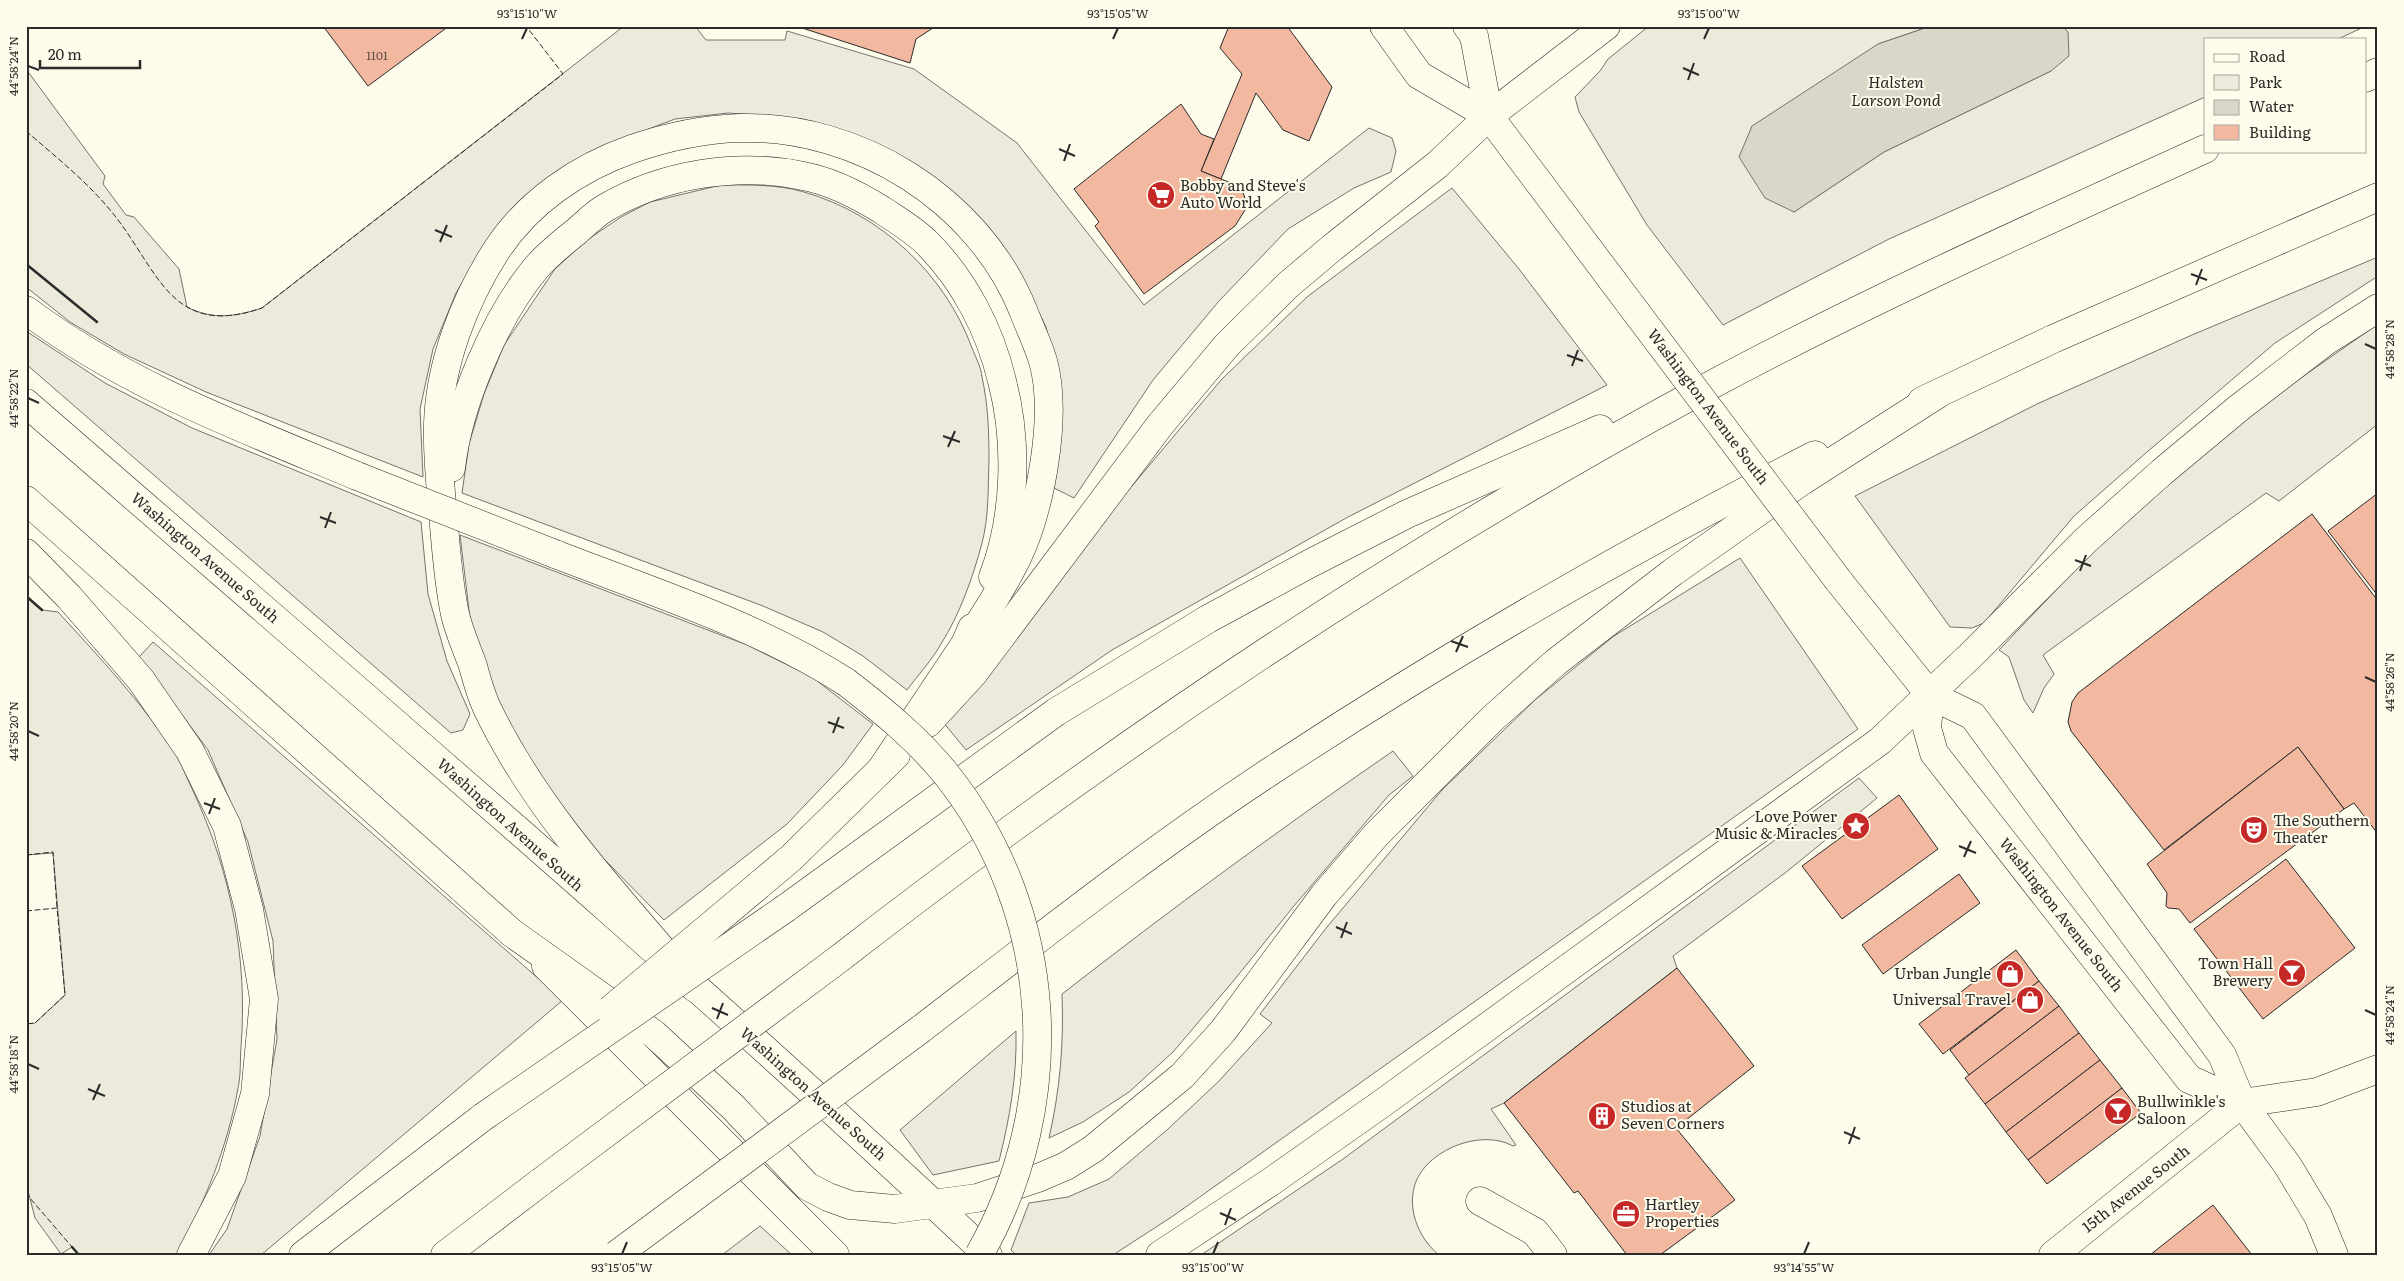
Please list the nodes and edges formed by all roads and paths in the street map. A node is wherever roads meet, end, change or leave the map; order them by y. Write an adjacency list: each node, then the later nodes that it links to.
1 (1384, 26): 6 (main road, Washington Avenue South)
2 (1466, 26): 6 (main road, Washington Avenue South)
3 (1606, 26): 6 (main road)
4 (2378, 72): 5 (main road)
5 (2366, 78)
6 (1489, 116): 18 (main road, Washington Avenue South, bridge); 19 (main road)
7 (2204, 149): 11 (main road)
8 (2378, 197): 12 (main road)
9 (2378, 308): 18 (main road)
10 (26, 310): 32 (main road, bridge)
11 (1782, 348): 24 (main road, bridge); 29 (main road, bridge)
12 (1938, 394): 26 (main road); 30 (main road, bridge)
13 (26, 402): 21 (main road, Washington Avenue South)
14 (26, 500): 20 (main road)
15 (444, 530): 17 (main road); 17 (main road); 21 (main road)
16 (26, 553): 27 (main road)
17 (966, 644): 19 (main road)
18 (1930, 695): 23 (main road, Washington Avenue South); 23 (main road, Washington Avenue South); 34 (main road)
19 (882, 768): 24 (main road, bridge)
20 (512, 933): 26 (main road); 31 (main road)
21 (695, 988): 26 (main road, Washington Avenue South)
22 (2378, 1069): 23 (main road)
23 (2242, 1103): 36 (main road, 15th Avenue South); 37 (main road)
24 (483, 1117): 28 (main road)
25 (1480, 1201): 35 (main road)
26 (935, 1205): 33 (main road, Washington Avenue South)
27 (191, 1255)
28 (304, 1255)
29 (445, 1255)
30 (616, 1255)
31 (835, 1255)
32 (979, 1255)
33 (988, 1255)
34 (1160, 1255)
35 (1553, 1255)
36 (2053, 1255)
37 (2334, 1255)

